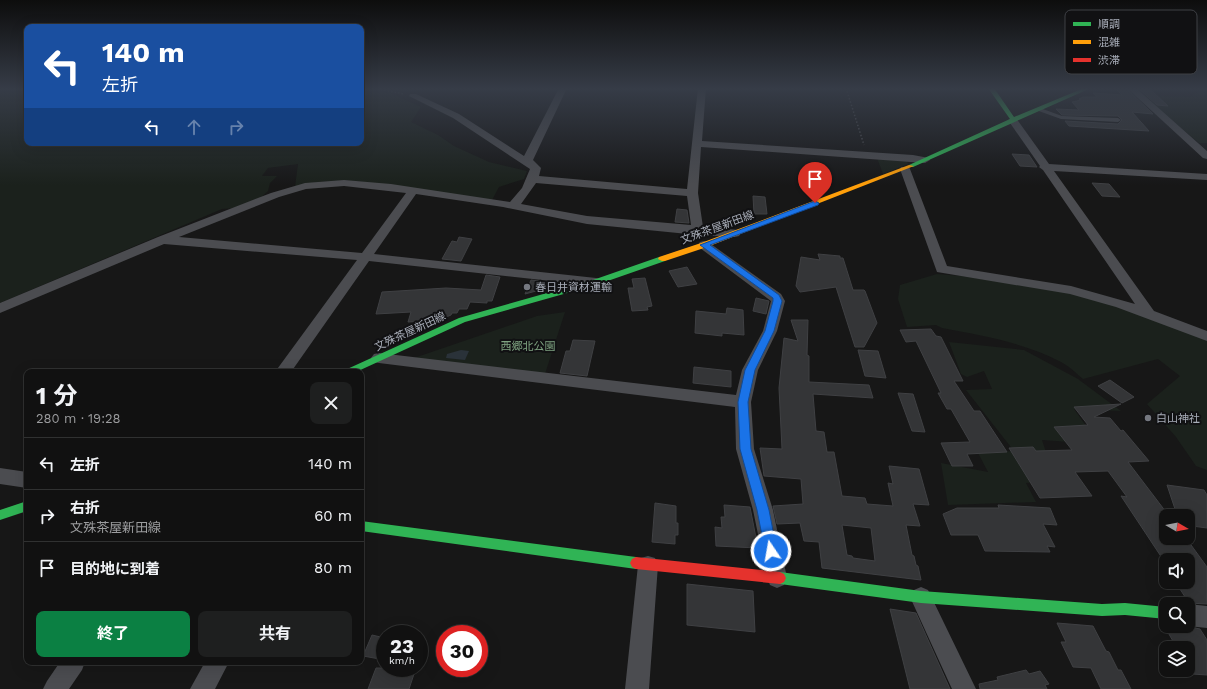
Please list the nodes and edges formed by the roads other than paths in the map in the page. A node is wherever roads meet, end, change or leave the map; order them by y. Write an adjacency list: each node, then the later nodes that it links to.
1 (462, 120): 9 (street)
2 (547, 120): 9 (street)
3 (699, 120): 6 (street)
4 (1013, 120): 8 (main road, 文殊茶屋新田線); 10 (street)
5 (1167, 120): 7 (street)
6 (696, 144): 8 (street); 15 (street)
7 (1207, 156)
8 (925, 160): 11 (main road, 文殊茶屋新田線)
9 (527, 161): 13 (street)
10 (1044, 167): 12 (street); 23 (street)
11 (905, 169): 17 (main road, 文殊茶屋新田線); 23 (street)
12 (1207, 177)
13 (533, 179): 15 (street); 16 (street)
14 (413, 190): 16 (street); 19 (street); 20 (street)
15 (692, 193): 18 (street)
16 (512, 206): 18 (street)
17 (735, 233): 18 (street)
18 (701, 238): 21 (main road, 文殊茶屋新田線); 28 (street)
19 (162, 240): 20 (street); 22 (street)
20 (365, 258): 21 (street); 26 (street)
21 (596, 282): 25 (main road, 文殊茶屋新田線)
22 (0, 308)
23 (1149, 314): 24 (street)
24 (1207, 336)
25 (379, 358): 27 (main road, 文殊茶屋新田線); 28 (street)
26 (285, 369)
27 (355, 369)
28 (743, 402): 35 (street)
29 (0, 476): 30 (street)
30 (24, 480)
31 (24, 507): 32 (main road)
32 (0, 515)
33 (364, 526): 34 (main road)
34 (648, 565): 35 (main road); 44 (street)
35 (777, 578): 36 (main road)
36 (921, 597): 37 (main road); 45 (street)
37 (1159, 612)
38 (1195, 616): 39 (street)
39 (1207, 617)
40 (72, 665): 42 (street)
41 (216, 665): 43 (street)
42 (55, 689)
43 (202, 689)
44 (637, 689)
45 (964, 689)

